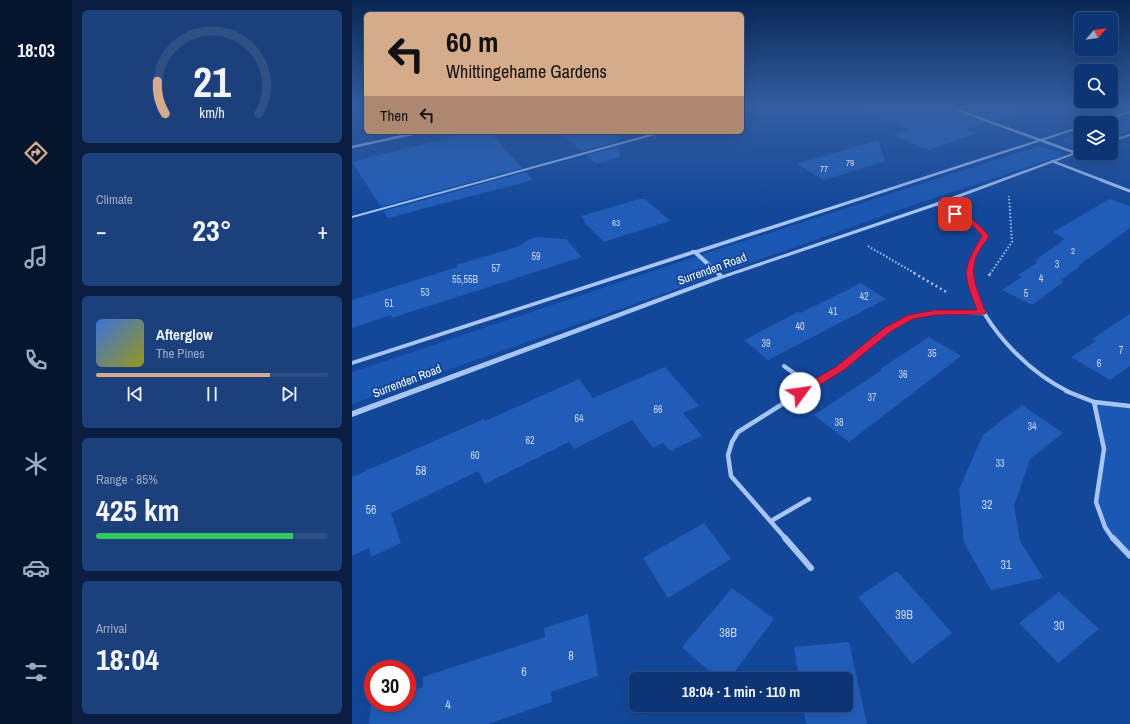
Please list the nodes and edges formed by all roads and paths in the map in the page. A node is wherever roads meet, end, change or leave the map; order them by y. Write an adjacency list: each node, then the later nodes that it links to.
1 (385, 140): 5 (street)
2 (634, 140): 11 (lane)
3 (1036, 140): 13 (street, Surrenden Road)
4 (1040, 140): 6 (street)
5 (352, 147)
6 (1074, 150)
7 (1074, 154): 8 (street, Surrenden Road)
8 (1052, 161): 9 (street); 10 (street, Surrenden Road)
9 (1130, 191)
10 (937, 204): 12 (street, Surrenden Road); 16 (street)
11 (352, 217)
12 (847, 234): 14 (street, Surrenden Road); 15 (path)
13 (694, 251): 14 (street); 17 (street, Surrenden Road)
14 (722, 277): 22 (street, Surrenden Road)
15 (948, 293)
16 (982, 313): 19 (street); 20 (street)
17 (352, 363)
18 (784, 366): 19 (street)
19 (812, 386): 24 (street)
20 (1094, 402): 21 (street); 25 (street)
21 (1130, 406)
22 (352, 414)
23 (809, 500): 24 (street)
24 (771, 521): 26 (street)
25 (1130, 556)
26 (811, 568)

